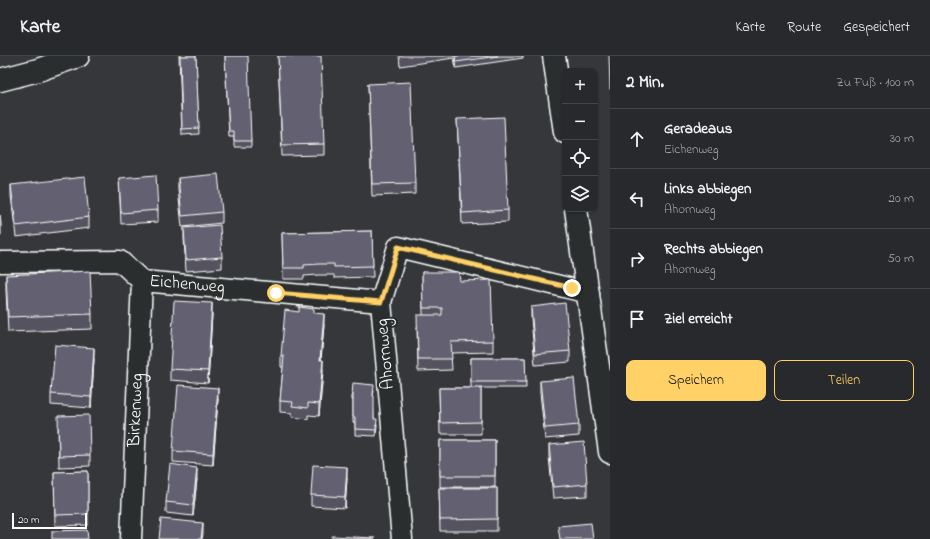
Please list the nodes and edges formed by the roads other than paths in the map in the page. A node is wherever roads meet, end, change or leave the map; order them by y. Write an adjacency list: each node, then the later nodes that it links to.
1 (78, 56): 3 (main road)
2 (554, 56): 4 (main road)
3 (0, 80)
4 (562, 111)
5 (576, 212): 8 (main road)
6 (0, 262): 7 (street, Eichenweg)
7 (142, 281): 9 (street, Eichenweg); 11 (street, Birkenweg)
8 (589, 292): 9 (street, Ahornweg); 10 (main road)
9 (381, 302): 12 (street, Ahornweg)
10 (610, 452)
11 (131, 539)
12 (402, 539)

